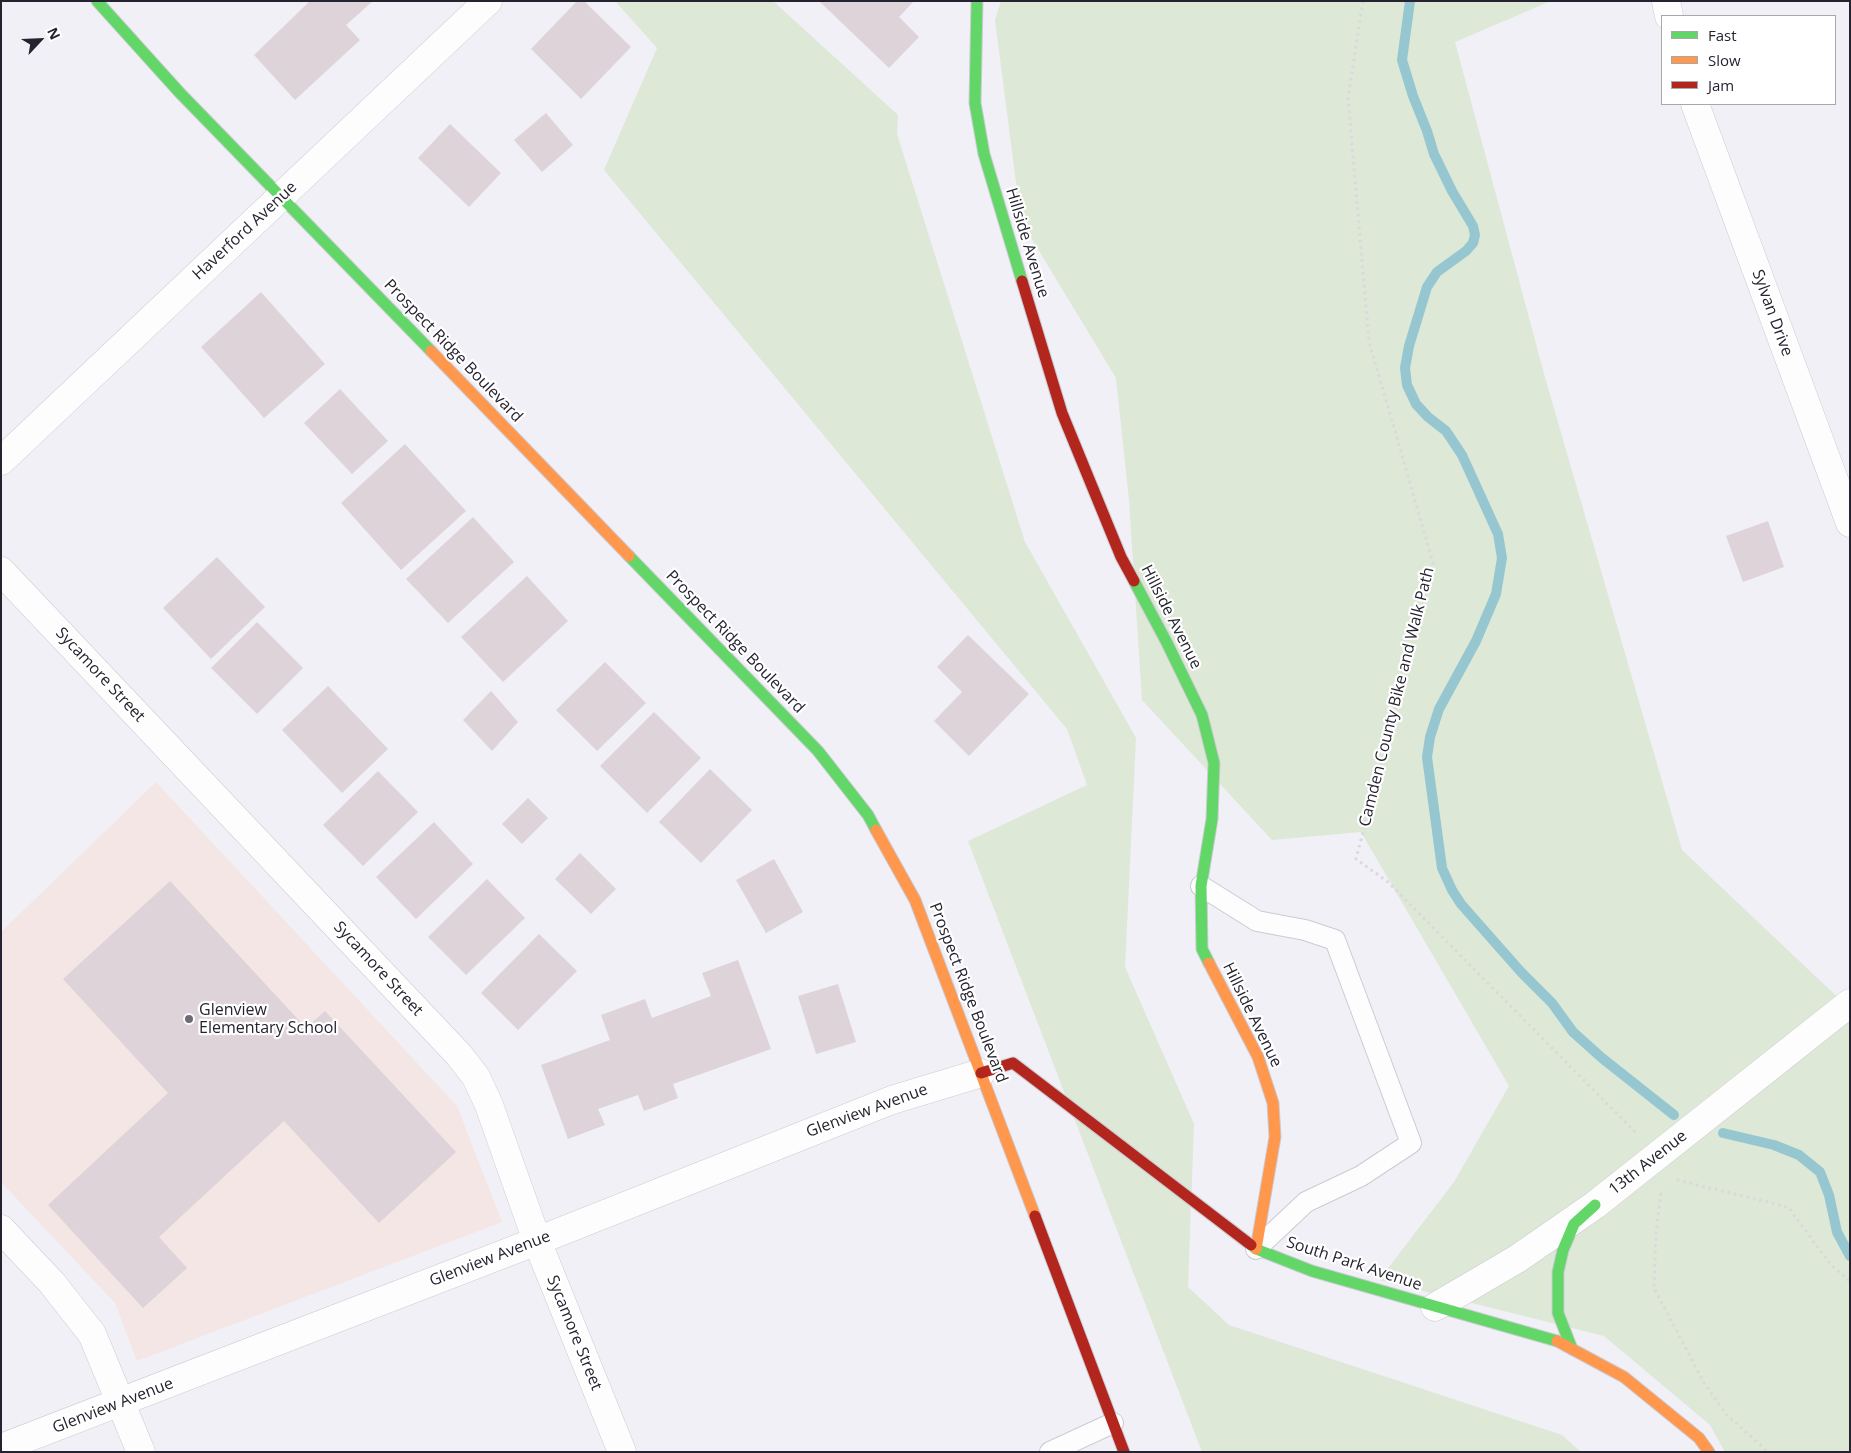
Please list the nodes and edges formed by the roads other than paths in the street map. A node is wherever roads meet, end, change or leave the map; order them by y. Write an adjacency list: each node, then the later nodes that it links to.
1 (96, 1): 7 (street, Prospect Ridge Boulevard)
2 (488, 1): 7 (street, Haverford Avenue)
3 (976, 1): 11 (street, Hillside Avenue)
4 (1666, 1): 5 (street)
5 (1669, 15)
6 (1695, 105): 9 (street, Sylvan Drive)
7 (282, 197): 8 (street, Haverford Avenue); 13 (street, Prospect Ridge Boulevard)
8 (1, 461)
9 (1850, 523)
10 (1, 571): 16 (street, Sycamore Street)
11 (1200, 886): 17 (street, Hillside Avenue); 17 (lane)
12 (1850, 1003): 14 (street, 13th Avenue)
13 (980, 1073): 16 (street, Glenview Avenue); 17 (street, South Park Avenue); 21 (street, Prospect Ridge Boulevard)
14 (1595, 1205): 18 (street, 13th Avenue); 19 (street)
15 (1, 1229): 20 (street)
16 (537, 1240): 20 (street, Glenview Avenue); 24 (street, Sycamore Street)
17 (1256, 1249): 18 (street, South Park Avenue)
18 (1435, 1307): 19 (street, South Park Avenue)
19 (1572, 1349): 27 (street, South Park Avenue)
20 (120, 1403): 22 (street, Glenview Avenue); 23 (street)
21 (1113, 1423): 25 (lane); 26 (street, Prospect Ridge Boulevard)
22 (1, 1448)
23 (141, 1452)
24 (622, 1452)
25 (1050, 1452)
26 (1124, 1452)
27 (1709, 1452)

